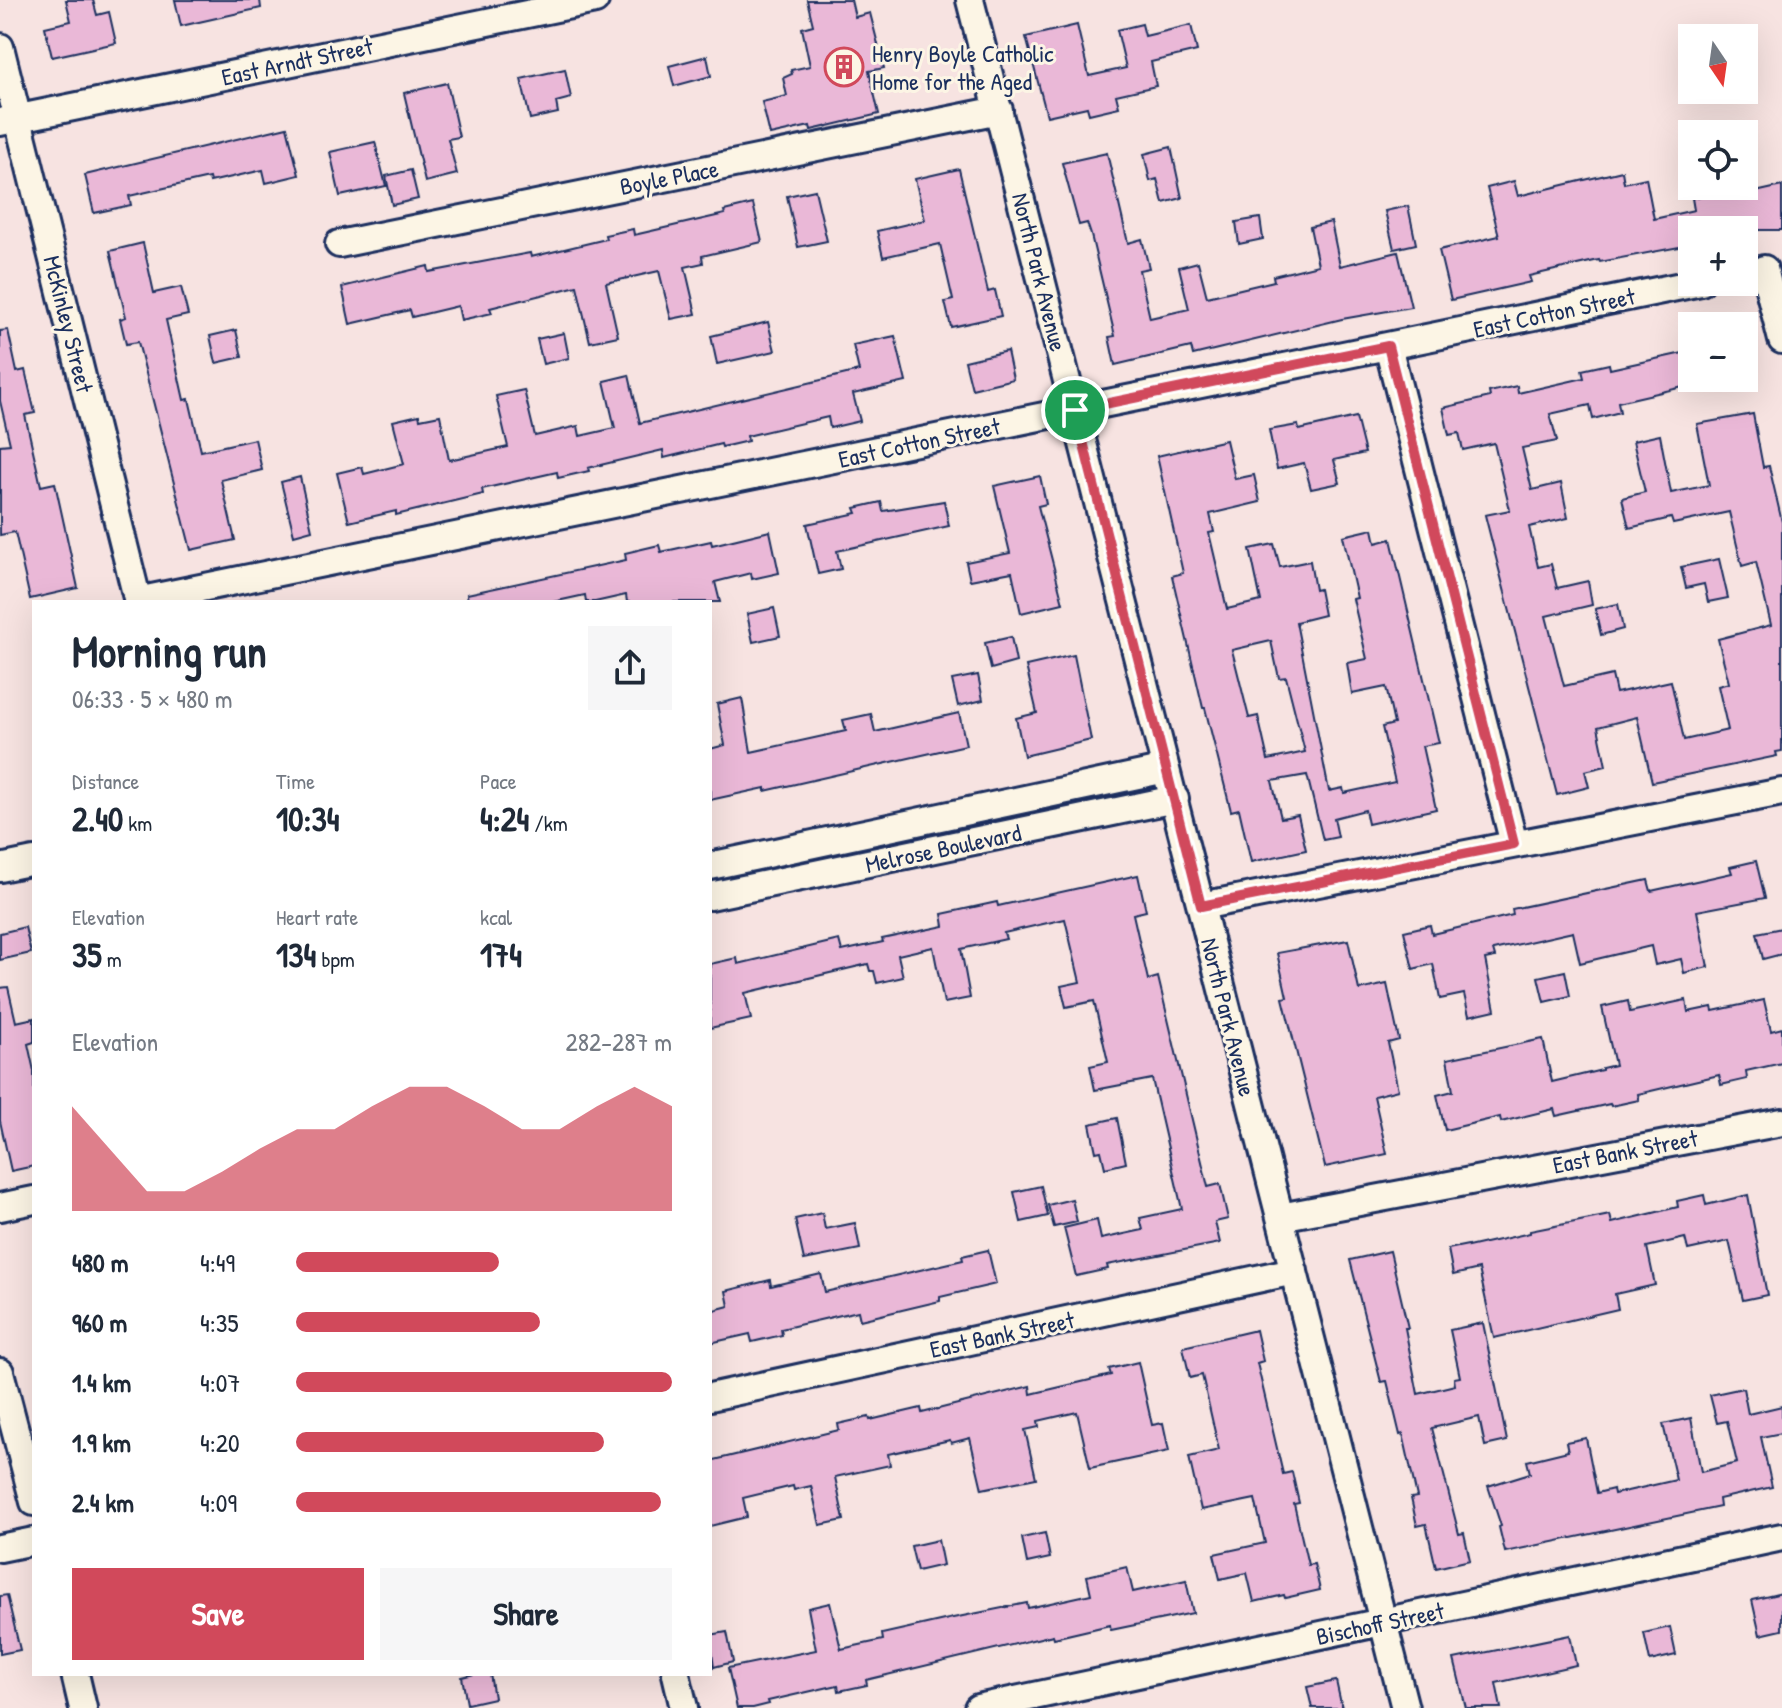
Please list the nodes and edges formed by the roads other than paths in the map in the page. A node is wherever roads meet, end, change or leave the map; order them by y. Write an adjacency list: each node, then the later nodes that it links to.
1 (595, 0): 5 (street, East Arndt Street)
2 (970, 0): 4 (street, North Park Avenue)
3 (0, 47): 5 (street, McKinley Street)
4 (999, 110): 6 (street, Boyle Place); 11 (street, North Park Avenue)
5 (9, 120): 12 (street, McKinley Street)
6 (339, 244)
7 (1763, 269): 9 (street)
8 (1678, 287): 10 (street, East Cotton Street)
9 (1782, 340)
10 (1388, 346): 11 (street, East Cotton Street); 17 (street)
11 (1075, 410): 13 (street, East Cotton Street); 14 (street, North Park Avenue)
12 (137, 600)
13 (148, 600)
14 (1166, 769): 16 (street, North Park Avenue); 19 (street, Melrose Boulevard)
15 (1782, 792): 17 (street)
16 (1175, 799): 21 (street, Melrose Boulevard); 22 (street, North Park Avenue)
17 (1514, 844): 22 (street)
18 (32, 861): 20 (street)
19 (712, 866)
20 (0, 868)
21 (712, 896)
22 (1201, 906): 26 (street, North Park Avenue)
23 (1782, 1122): 26 (street, East Bank Street)
24 (32, 1200): 25 (street)
25 (0, 1207)
26 (1280, 1217): 27 (street, North Park Avenue)
27 (1294, 1271): 29 (street, East Bank Street); 34 (street, North Park Avenue)
28 (0, 1372): 30 (street)
29 (712, 1397)
30 (32, 1494)
31 (1782, 1537): 34 (street, Bischoff Street)
32 (32, 1541): 33 (street)
33 (0, 1548)
34 (1383, 1623): 39 (street, Bischoff Street); 40 (street, North Park Avenue)
35 (75, 1676): 37 (street)
36 (676, 1676): 38 (street)
37 (83, 1708)
38 (684, 1708)
39 (978, 1708)
40 (1405, 1708)

